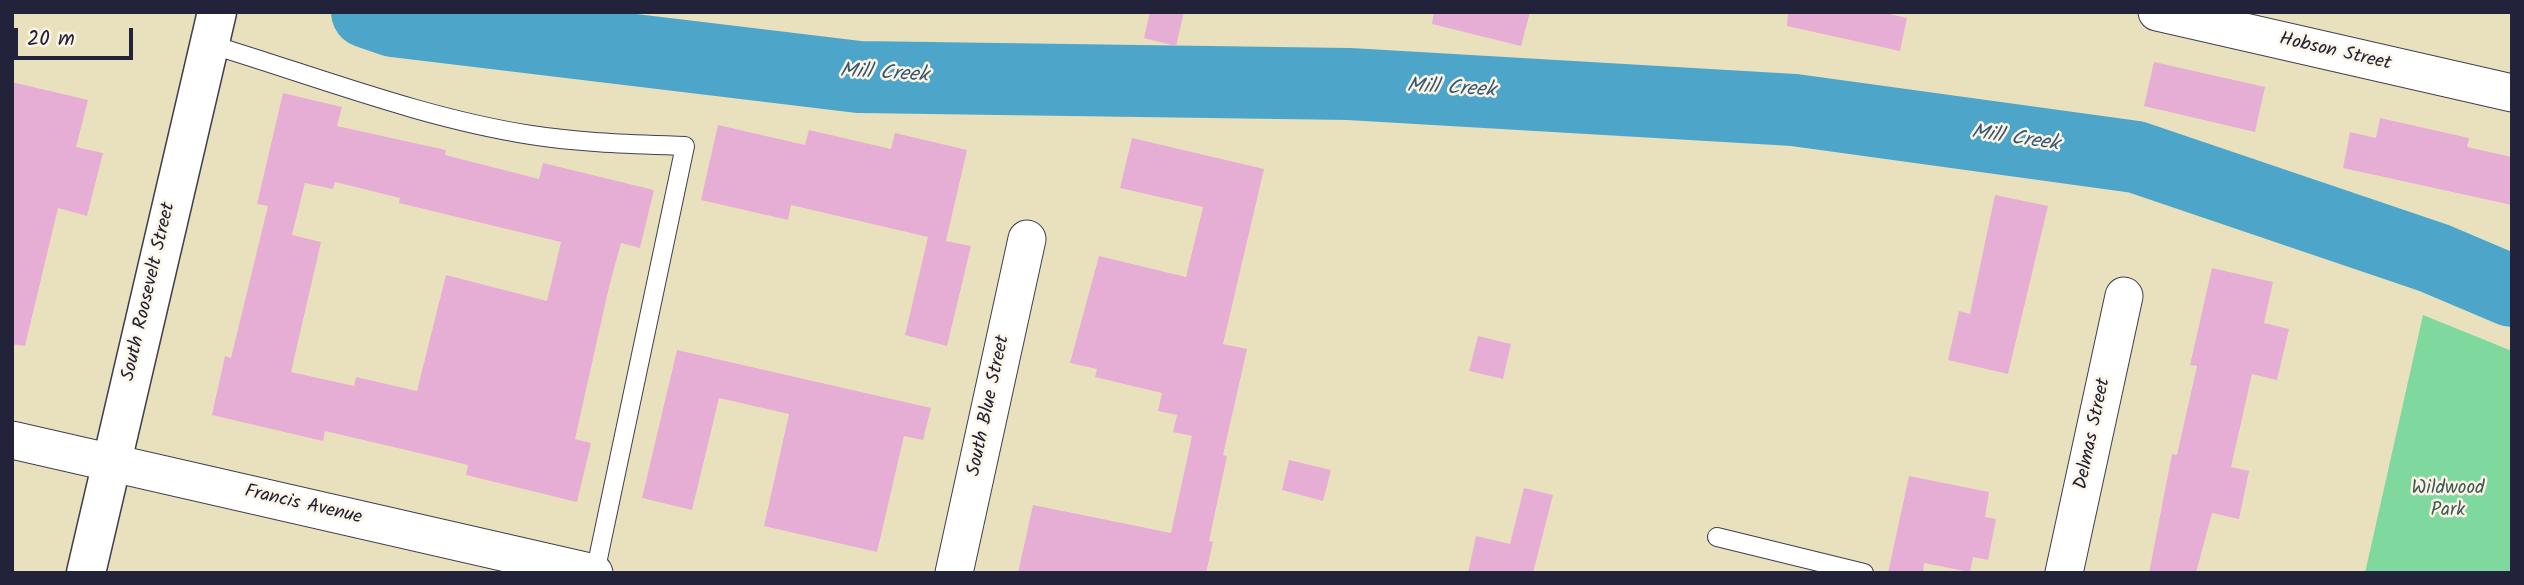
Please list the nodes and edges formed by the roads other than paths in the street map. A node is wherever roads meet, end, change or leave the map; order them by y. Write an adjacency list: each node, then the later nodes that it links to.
1 (2157, 12): 3 (street, Hobson Street)
2 (214, 25): 7 (main road, South Roosevelt Street); 10 (lane)
3 (2512, 93)
4 (1027, 239): 11 (street, South Blue Street)
5 (2124, 296): 13 (street, Delmas Street)
6 (12, 440): 7 (street, Francis Avenue)
7 (110, 462): 9 (main road, South Roosevelt Street); 10 (street, Francis Avenue)
8 (1717, 537): 12 (lane)
9 (86, 573)
10 (594, 573)
11 (954, 573)
12 (1864, 573)
13 (2064, 573)

